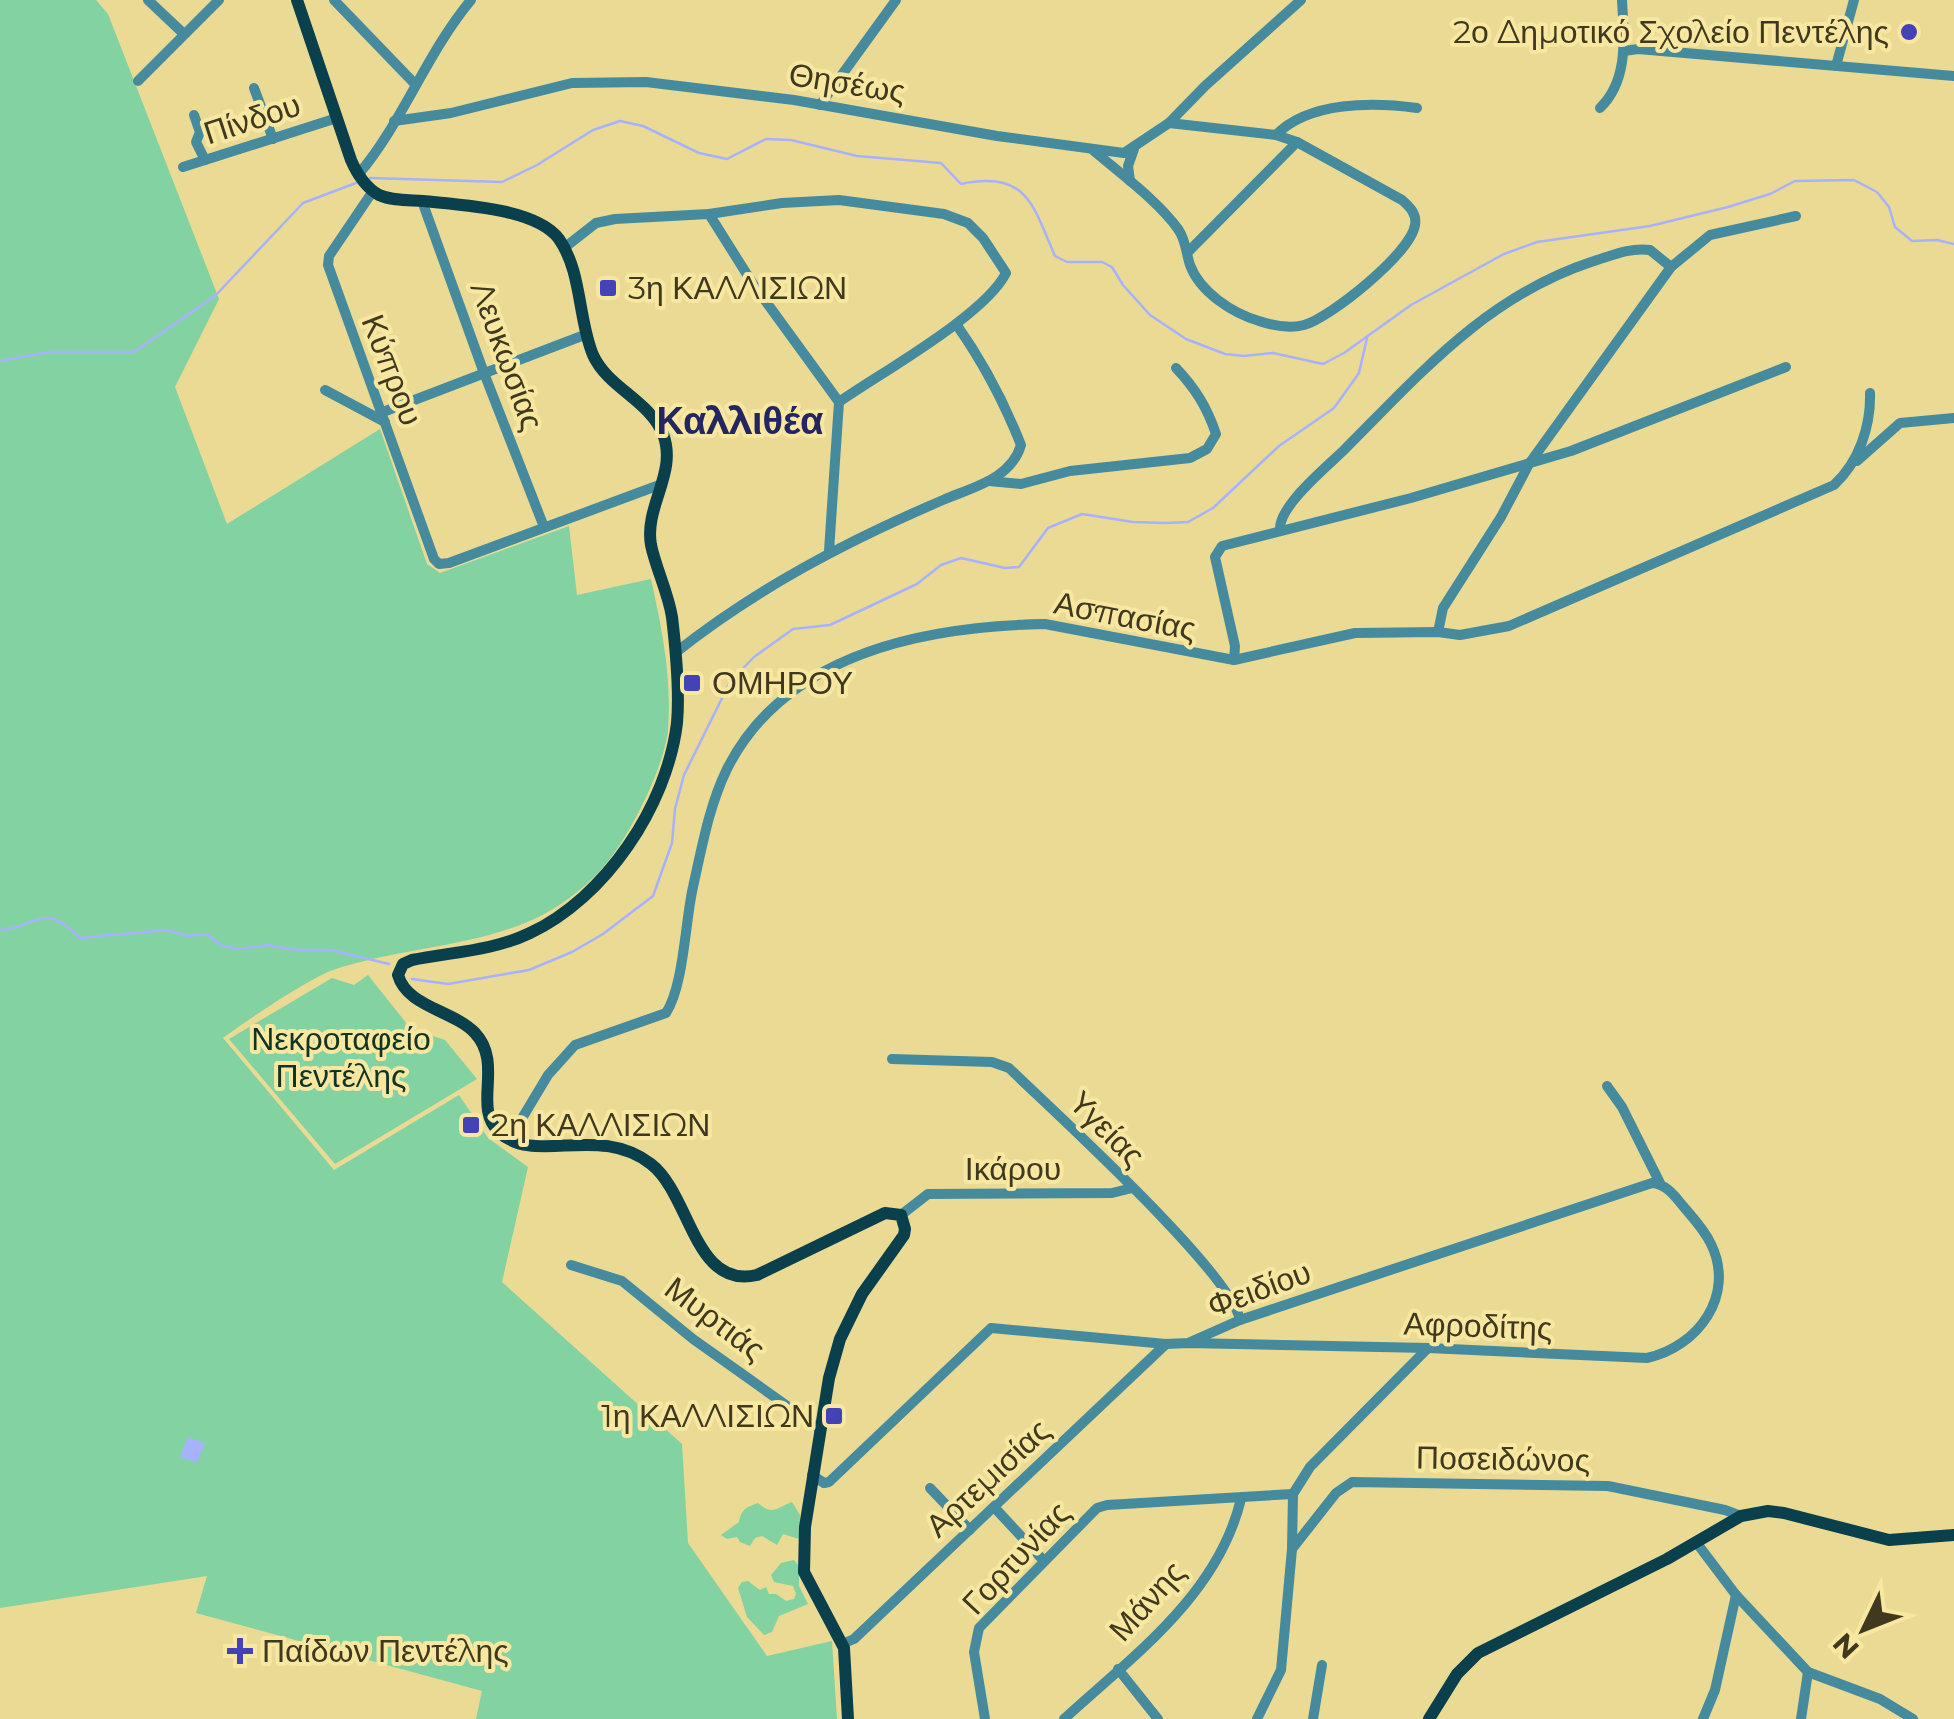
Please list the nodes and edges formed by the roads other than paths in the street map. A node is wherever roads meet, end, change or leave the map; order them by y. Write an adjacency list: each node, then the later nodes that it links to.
1 (148, 0): 10 (street)
2 (220, 0): 10 (street)
3 (296, 0): 21 (main road)
4 (334, 0): 15 (street)
5 (470, 0): 15 (street)
6 (896, 0): 17 (street)
7 (1301, 0): 23 (street)
8 (1622, 0): 11 (street)
9 (1854, 0): 12 (street)
10 (184, 34): 14 (street)
11 (1624, 51): 12 (street); 19 (street)
12 (1836, 66): 13 (street)
13 (1954, 76)
14 (138, 81)
15 (414, 84): 22 (street)
16 (254, 88): 25 (street)
17 (820, 104): 22 (street, Θησέως); 28 (street, Θησέως)
18 (1417, 108): 24 (street)
19 (1600, 108)
20 (194, 115): 29 (street)
21 (337, 118): 25 (street, Πίνδου); 31 (main road)
22 (394, 122): 31 (street)
23 (1168, 123): 24 (street); 27 (street)
24 (1276, 135): 26 (street)
25 (273, 139): 29 (street, Πίνδου)
26 (1297, 142): 38 (street); 38 (street)
27 (1134, 149): 28 (street, Θησέως); 32 (street)
28 (1094, 151): 32 (street)
29 (205, 160): 30 (street, Πίνδου)
30 (183, 167)
31 (358, 175): 33 (main road)
32 (1130, 181): 38 (street)
33 (373, 191): 34 (main road); 48 (street, Κύπρου)
34 (422, 201): 37 (main road); 44 (street, Λευκωσίας)
35 (709, 214): 37 (street); 40 (street); 47 (street)
36 (1796, 216): 39 (street)
37 (564, 248): 41 (main road)
38 (1188, 252)
39 (1671, 266): 50 (street); 55 (street)
40 (956, 324): 47 (street); 52 (street)
41 (587, 334): 44 (street); 53 (main road)
42 (1786, 367): 50 (street)
43 (1176, 368): 52 (street)
44 (484, 373): 48 (street); 54 (street, Λευκωσίας)
45 (325, 390): 48 (street)
46 (1870, 393): 51 (street)
47 (840, 402): 56 (street)
48 (384, 418): 54 (street, Κύπρου)
49 (1954, 418): 51 (street, Ασπασίας)
50 (1529, 464): 55 (street); 57 (street)
51 (1852, 465): 57 (street, Ασπασίας)
52 (989, 481): 56 (street)
53 (662, 484): 54 (street); 58 (main road)
54 (544, 528)
55 (1280, 530): 59 (street)
56 (829, 552): 58 (street)
57 (1438, 632): 59 (street, Ασπασίας)
58 (675, 653): 62 (main road)
59 (1234, 660): 62 (street, Ασπασίας)
60 (892, 1059): 64 (street, Υγείας)
61 (1607, 1086): 63 (street)
62 (509, 1140): 65 (main road)
63 (1660, 1183): 67 (street, Φειδίου); 70 (street, Αφροδίτης)
64 (1132, 1188): 65 (street, Ικάρου); 67 (street, Υγείας)
65 (901, 1215): 71 (main road)
66 (571, 1266): 71 (street, Μυρτιάς)
67 (1240, 1320): 68 (street, Φειδίου)
68 (1188, 1343): 69 (street, Φειδίου); 70 (street, Αφροδίτης)
69 (1166, 1344): 72 (street, Φειδίου); 76 (street, Αρτεμισίας)
70 (1428, 1348): 74 (street)
71 (821, 1430): 72 (main road)
72 (812, 1475): 84 (main road)
73 (930, 1488): 78 (street)
74 (1293, 1494): 75 (street, Γορτυνίας); 81 (street)
75 (1241, 1499): 82 (street, Γορτυνίας); 86 (street, Μάνης)
76 (994, 1507): 78 (street, Αρτεμισίας); 82 (street)
77 (1740, 1516): 79 (main road); 80 (main road); 81 (street, Ποσειδώνος)
78 (970, 1530): 84 (street, Αρτεμισίας)
79 (1954, 1535)
80 (1696, 1542): 83 (street); 94 (main road)
81 (1292, 1548): 92 (street)
82 (1044, 1561): 89 (street, Γορτυνίας)
83 (1736, 1595): 87 (street); 95 (street)
84 (842, 1644): 88 (main road)
85 (1322, 1665): 93 (street)
86 (1118, 1669): 90 (street, Μάνης); 91 (street)
87 (1808, 1672): 96 (street); 97 (street)
88 (848, 1719)
89 (985, 1719)
90 (1064, 1719)
91 (1158, 1719)
92 (1257, 1719)
93 (1314, 1719)
94 (1430, 1719)
95 (1703, 1719)
96 (1801, 1719)
97 (1913, 1719)

